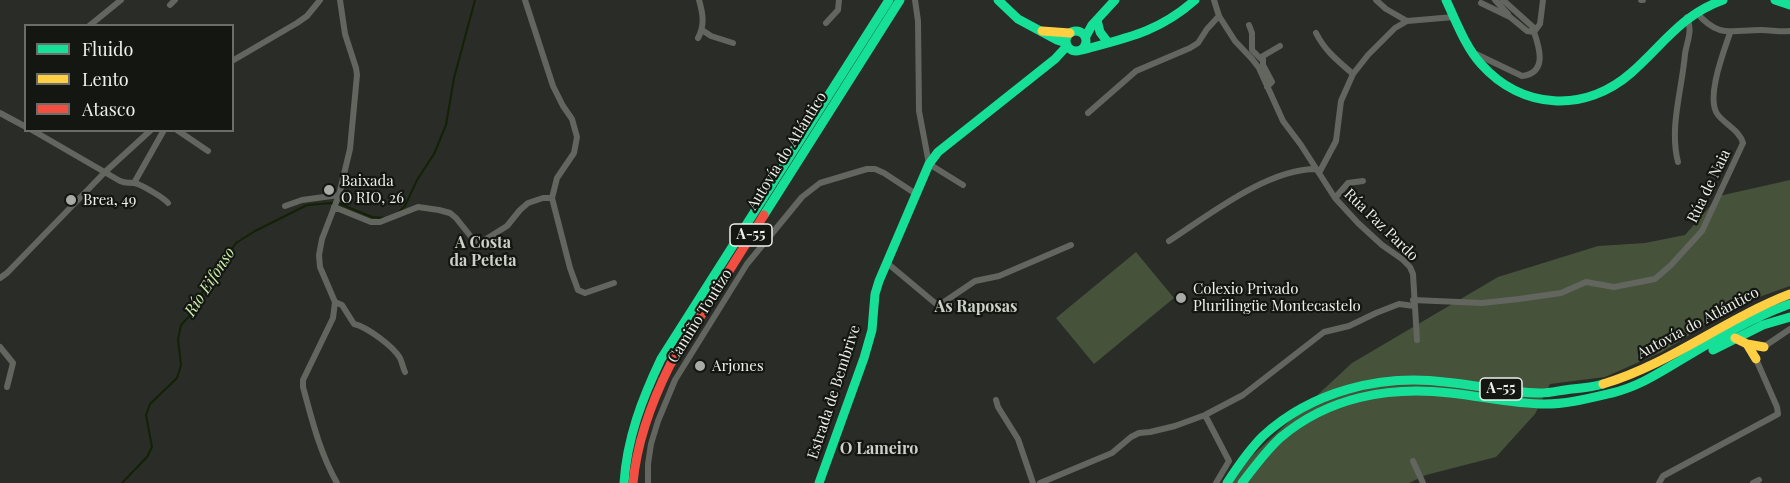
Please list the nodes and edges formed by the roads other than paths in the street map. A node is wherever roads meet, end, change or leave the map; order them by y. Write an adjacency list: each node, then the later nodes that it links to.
1 (120, 0): 35 (street)
2 (175, 0): 25 (street)
3 (320, 0): 50 (street)
4 (340, 0): 70 (street)
5 (525, 0): 71 (street)
6 (699, 0): 37 (street)
7 (839, 0): 34 (street)
8 (889, 0): 100 (main road, Autovía do Atlántico / A-55)
9 (900, 0): 101 (main road, Autovía do Atlántico / A-55)
10 (915, 0): 63 (street)
11 (998, 0): 38 (main road)
12 (1115, 0): 33 (main road)
13 (1203, 0): 22 (street)
14 (1214, 0): 28 (street, Rúa Paz Pardo)
15 (1376, 0): 32 (street)
16 (1446, 0): 29 (main road)
17 (1495, 0): 30 (street)
18 (1503, 0): 40 (street)
19 (1543, 0): 40 (street)
20 (1723, 0): 24 (main road)
21 (1775, 0): 26 (main road)
22 (1193, 2): 45 (main road)
23 (1481, 3): 30 (street)
24 (1706, 3): 27 (main road)
25 (170, 5)
26 (1790, 5)
27 (1696, 12): 31 (main road); 42 (street)
28 (1219, 16): 53 (street, Rúa Paz Pardo); 55 (street)
29 (1454, 17): 32 (street); 49 (main road)
30 (1510, 17): 40 (street)
31 (1688, 17): 49 (main road); 62 (street)
32 (1407, 21): 52 (street)
33 (1095, 22): 43 (main road); 45 (main road)
34 (826, 23)
35 (91, 24)
36 (1249, 25): 51 (street)
37 (702, 30): 44 (street); 46 (street)
38 (1041, 31): 43 (main road); 48 (main road)
39 (1790, 31): 42 (street)
40 (1534, 32): 49 (street)
41 (1316, 33): 52 (street)
42 (1730, 33): 83 (street, Rúa de Naia)
43 (1080, 35): 45 (main road); 48 (main road); 48 (main road)
44 (698, 38)
45 (1110, 41): 48 (main road)
46 (733, 43)
47 (1280, 46): 51 (street)
48 (1066, 49): 63 (main road, Estrada de Bembrive)
49 (1472, 52)
50 (234, 60)
51 (1262, 60): 53 (street)
52 (1353, 74): 64 (street)
53 (1267, 87): 64 (street, Rúa Paz Pardo)
54 (0, 113): 56 (street)
55 (1088, 113)
56 (24, 126)
57 (35, 132): 65 (street)
58 (149, 132): 65 (street)
59 (163, 132): 67 (street)
60 (180, 132): 61 (street)
61 (208, 152)
62 (1678, 162)
63 (928, 164): 68 (street); 69 (main road, Estrada de Bembrive)
64 (1318, 171): 72 (street, Rúa Paz Pardo); 76 (street)
65 (105, 172): 67 (street); 79 (street)
66 (1363, 181): 72 (street)
67 (134, 183): 73 (street)
68 (963, 184)
69 (916, 194): 78 (main road, Estrada de Bembrive); 102 (street, Camiño Toutizo)
70 (339, 195): 74 (street); 75 (street)
71 (552, 198): 75 (street); 80 (street)
72 (1335, 198): 83 (street, Rúa Paz Pardo)
73 (168, 203)
74 (285, 206)
75 (334, 206): 82 (street)
76 (1168, 241)
77 (1071, 245): 78 (street)
78 (886, 261): 103 (main road, Estrada de Bembrive)
79 (0, 278)
80 (614, 283)
81 (1790, 294): 107 (main road, Autovía do Atlántico / A-55)
82 (334, 302): 93 (street); 99 (street)
83 (1414, 303): 88 (street, Rúa Paz Pardo); 97 (street)
84 (1790, 304): 96 (main road, Autovía do Atlántico / A-55)
85 (1790, 317): 87 (main road)
86 (1790, 329): 91 (street)
87 (1735, 338): 89 (main road); 96 (main road, A-55)
88 (1417, 340)
89 (1748, 344): 91 (main road); 92 (main road)
90 (0, 347): 94 (street)
91 (1764, 347): 92 (street)
92 (1756, 359): 110 (street)
93 (405, 372)
94 (7, 387)
95 (996, 400): 104 (street)
96 (1578, 401): 108 (main road, Autovía do Atlántico / A-55)
97 (1205, 415): 105 (street); 106 (street)
98 (1413, 461): 109 (street)
99 (337, 483)
100 (624, 483)
101 (633, 483)
102 (648, 483)
103 (819, 483)
104 (1033, 483)
105 (1040, 483)
106 (1216, 483)
107 (1227, 483)
108 (1242, 483)
109 (1424, 483)
110 (1659, 483)

